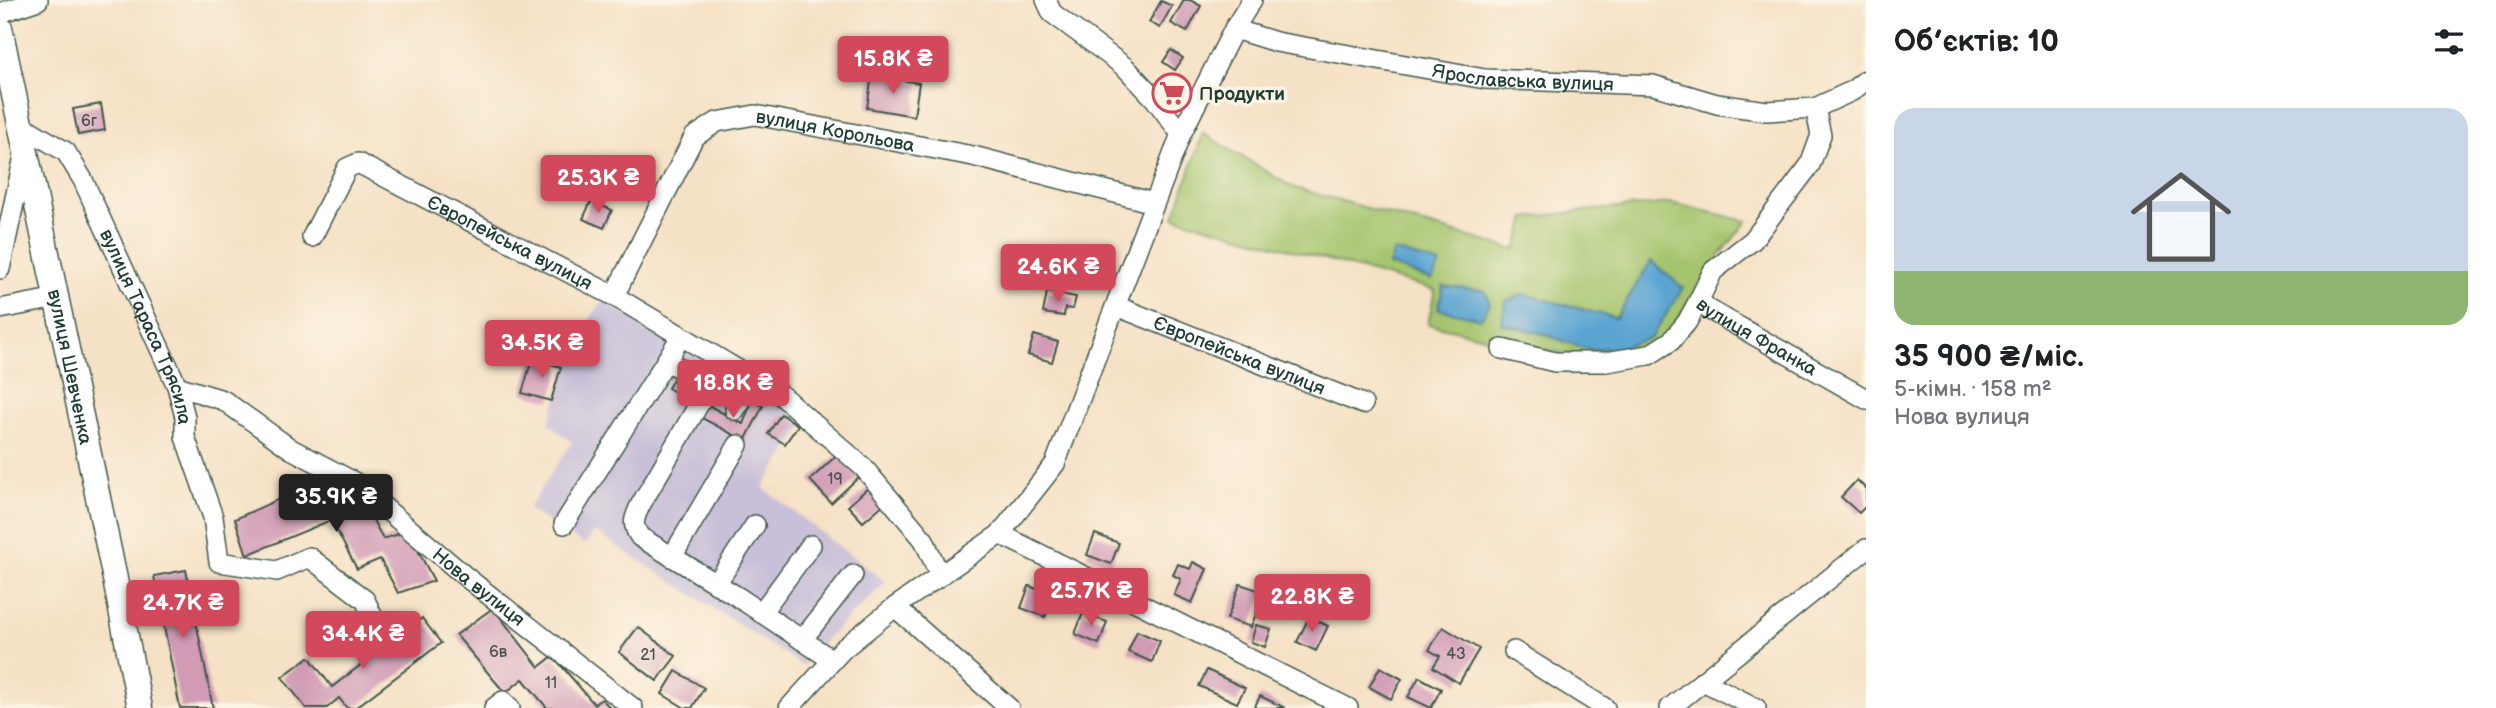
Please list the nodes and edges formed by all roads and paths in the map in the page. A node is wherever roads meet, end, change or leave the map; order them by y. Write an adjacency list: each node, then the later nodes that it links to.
1 (38, 0): 4 (street)
2 (1046, 0): 10 (street)
3 (1252, 0): 6 (street)
4 (0, 13)
5 (0, 28): 9 (main road, вулиця Шевченка)
6 (1234, 29): 8 (street, Ярославська вулиця); 10 (street)
7 (1866, 79): 8 (street)
8 (1815, 108): 17 (street)
9 (12, 117): 11 (main road, вулиця Шевченка); 24 (street, вулиця Тараса Трясила)
10 (1181, 134): 12 (street)
11 (25, 151): 14 (street); 16 (main road, вулиця Шевченка)
12 (1154, 203): 15 (street, вулиця Корольова); 18 (street)
13 (312, 237): 15 (street, Європейська вулиця)
14 (0, 269)
15 (614, 296): 36 (street, Європейська вулиця)
16 (57, 298): 19 (street); 45 (main road, вулиця Шевченка)
17 (1699, 300): 21 (street, вулиця Франка); 25 (street, вулиця Франка)
18 (1116, 306): 26 (street, Європейська вулиця); 31 (street)
19 (0, 309)
20 (677, 343): 22 (street)
21 (1502, 349)
22 (666, 361): 23 (street); 29 (street)
23 (710, 385): 27 (street); 34 (street)
24 (177, 386): 40 (street, вулиця Тараса Трясила); 48 (street, Нова вулиця)
25 (1866, 399)
26 (1363, 404)
27 (735, 410)
28 (738, 445): 34 (street)
29 (564, 524)
30 (755, 525): 37 (street)
31 (1000, 534): 36 (street); 51 (street)
32 (810, 545): 39 (street)
33 (1866, 549): 44 (street)
34 (673, 557): 37 (street)
35 (853, 575): 41 (street)
36 (940, 576): 38 (street)
37 (716, 584): 39 (street)
38 (895, 607): 43 (street); 50 (street)
39 (761, 613): 41 (street)
40 (382, 636)
41 (802, 640): 43 (street)
42 (1514, 651): 52 (street)
43 (832, 660): 49 (street)
44 (1703, 681): 53 (street); 54 (street)
45 (140, 708)
46 (494, 708): 47 (street)
47 (510, 708)
48 (633, 708)
49 (789, 708)
50 (1009, 708)
51 (1348, 708)
52 (1605, 708)
53 (1670, 708)
54 (1756, 708)

